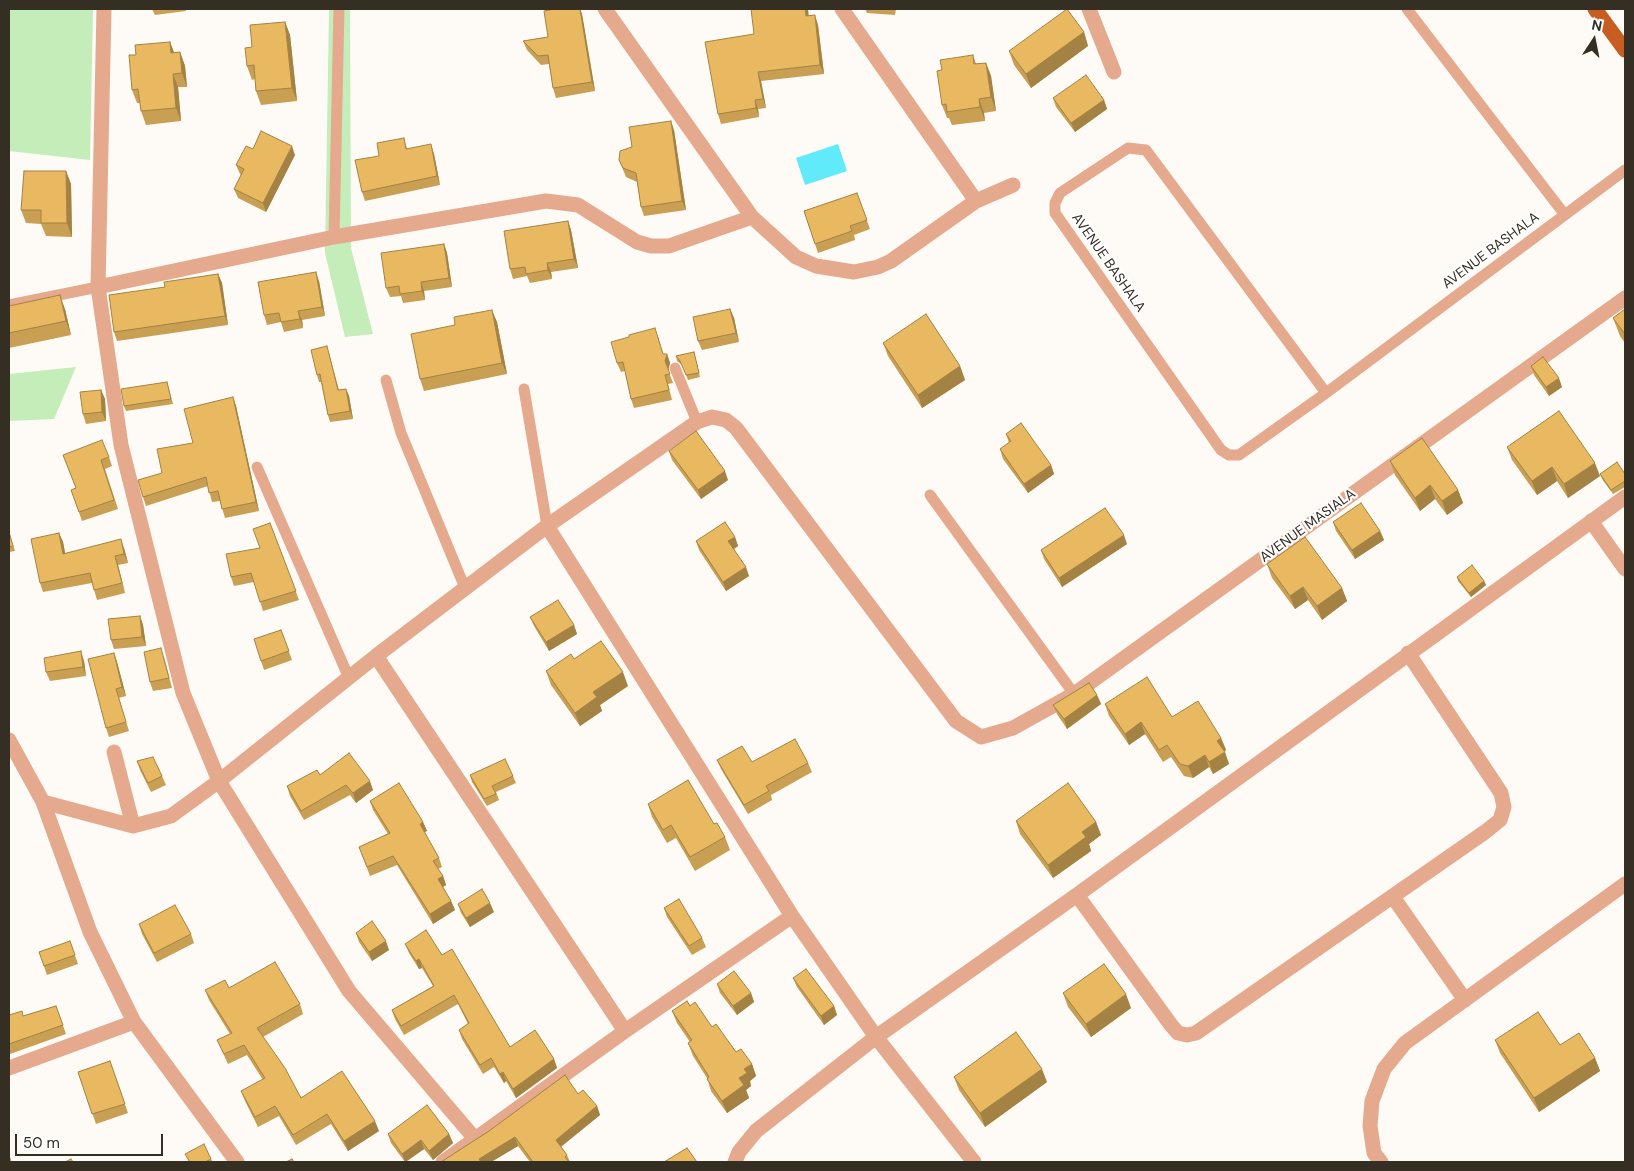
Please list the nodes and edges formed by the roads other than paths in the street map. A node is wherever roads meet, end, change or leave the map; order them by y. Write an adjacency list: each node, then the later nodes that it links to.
1 (104, 9): 16 (street)
2 (339, 9): 15 (lane)
3 (605, 9): 14 (street)
4 (842, 9): 12 (street)
5 (1089, 9): 9 (street)
6 (1407, 9): 13 (lane)
7 (1595, 9): 8 (main road)
8 (1625, 50)
9 (1114, 72)
10 (1625, 170): 13 (lane, AVENUE BASHALA)
11 (1013, 185): 12 (street)
12 (976, 201): 14 (street)
13 (1565, 215): 22 (lane, AVENUE BASHALA)
14 (752, 217): 15 (street)
15 (334, 237): 16 (street)
16 (98, 287): 18 (lane); 37 (street)
17 (1625, 298): 34 (street, AVENUE MASIALA)
18 (9, 305)
19 (675, 368): 23 (lane)
20 (386, 380): 30 (lane)
21 (524, 389): 28 (lane)
22 (1326, 393): 22 (lane, AVENUE BASHALA)
23 (696, 422): 28 (street); 34 (street, AVENUE MASIALA)
24 (257, 467): 33 (lane)
25 (930, 495): 34 (lane)
26 (1625, 497): 27 (street)
27 (1591, 521): 29 (street); 31 (street)
28 (547, 526): 30 (street); 43 (street)
29 (1625, 569)
30 (465, 588): 32 (street)
31 (1408, 653): 41 (street); 42 (street)
32 (376, 656): 33 (street); 46 (street)
33 (350, 678): 37 (street)
34 (1074, 694)
35 (9, 740): 38 (street)
36 (114, 752): 39 (street)
37 (220, 781): 39 (street); 49 (street)
38 (43, 802): 39 (street); 45 (street)
39 (134, 826)
40 (1625, 884): 44 (street)
41 (1077, 895): 42 (street); 47 (street)
42 (1393, 897): 44 (street)
43 (792, 916): 46 (street); 47 (street)
44 (1465, 1000): 54 (street)
45 (134, 1022): 48 (street); 50 (street)
46 (625, 1031): 49 (street)
47 (876, 1037): 52 (street); 53 (street)
48 (9, 1068)
49 (476, 1140): 51 (street)
50 (237, 1162)
51 (443, 1162)
52 (735, 1162)
53 (974, 1162)
54 (1381, 1162)

